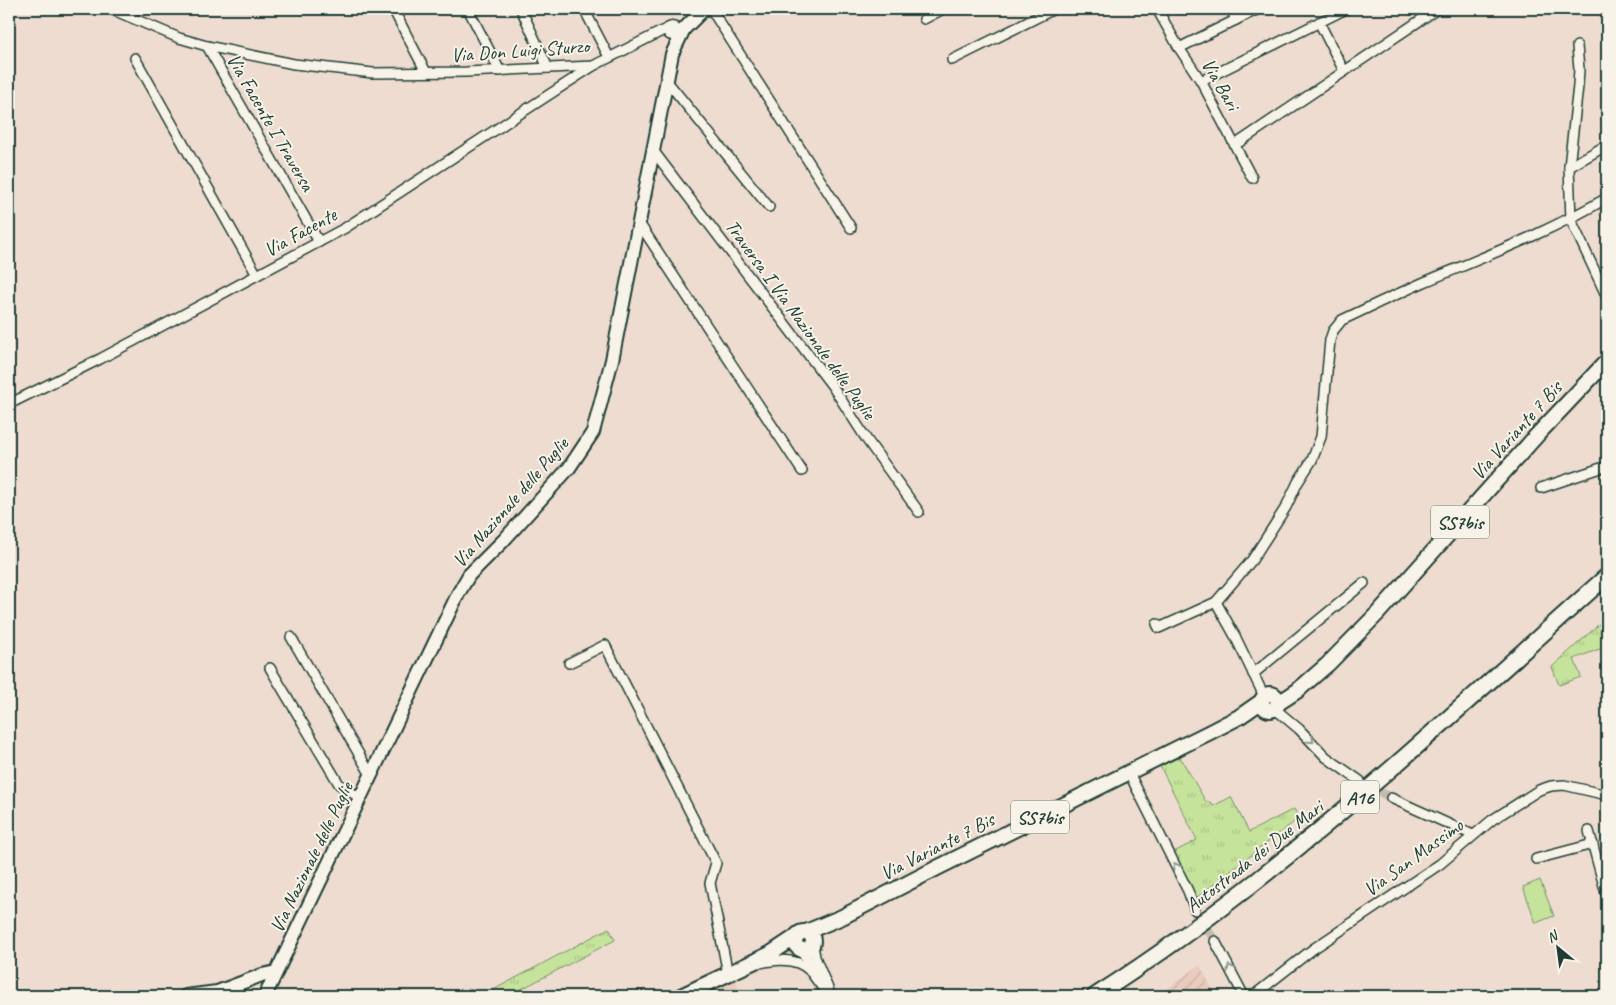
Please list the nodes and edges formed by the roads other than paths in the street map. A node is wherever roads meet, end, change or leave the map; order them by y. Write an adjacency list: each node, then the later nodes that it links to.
1 (111, 9): 20 (street, Via Don Luigi Sturzo)
2 (393, 9): 31 (street, Via Don Luigi Sturzo)
3 (468, 9): 29 (street)
4 (521, 9): 28 (street)
5 (584, 9): 24 (street)
6 (704, 9): 17 (main road, Via Nazionale delle Puglie)
7 (711, 9): 43 (street)
8 (943, 9): 15 (street)
9 (1054, 9): 26 (street)
10 (1157, 9): 23 (street, Via Bari)
11 (1231, 9): 16 (street)
12 (1258, 9): 16 (street)
13 (1346, 9): 18 (street)
14 (1437, 9): 30 (street)
15 (924, 19)
16 (1236, 20): 23 (street)
17 (690, 21): 19 (street, Via Don Luigi Sturzo); 22 (main road, Via Nazionale delle Puglie)
18 (1320, 22): 30 (street); 33 (street)
19 (671, 30): 22 (street); 24 (street, Via Don Luigi Sturzo)
20 (207, 46): 31 (street, Via Don Luigi Sturzo); 44 (street, Via Facente I Traversa)
21 (1577, 46): 37 (street)
22 (674, 48): 32 (main road, Via Nazionale delle Puglie)
23 (1180, 48): 33 (street, Via Bari)
24 (609, 57): 27 (street, Via Don Luigi Sturzo)
25 (136, 58): 45 (street)
26 (952, 60)
27 (593, 66): 28 (street, Via Don Luigi Sturzo); 44 (street, Via Facente)
28 (548, 68): 29 (street, Via Don Luigi Sturzo)
29 (500, 71): 31 (street, Via Don Luigi Sturzo)
30 (1344, 71): 34 (street)
31 (426, 72)
32 (666, 80): 36 (main road, Via Nazionale delle Puglie); 40 (street)
33 (1201, 81): 34 (street, Via Bari)
34 (1235, 145): 38 (street, Via Bari)
35 (1607, 145): 37 (street)
36 (652, 149): 42 (main road, Via Nazionale delle Puglie); 52 (street, Traversa I Via Nazionale delle Puglie)
37 (1569, 167): 41 (street)
38 (1252, 178)
39 (1607, 198): 41 (street)
40 (769, 207)
41 (1570, 220): 46 (street); 56 (street)
42 (639, 223): 50 (street); 64 (main road, Via Nazionale delle Puglie)
43 (851, 228)
44 (318, 242): 45 (street, Via Facente)
45 (257, 275): 48 (street, Via Facente)
46 (1607, 297)
47 (1606, 361): 62 (main road, Via Variante 7 Bis / SS7bis)
48 (9, 404)
49 (1607, 466): 51 (street)
50 (802, 471)
51 (1541, 488)
52 (919, 512)
53 (1607, 576): 85 (highway, Autostrada dei Due Mari / A16)
54 (1364, 583): 61 (street)
55 (1607, 589): 86 (highway, Autostrada dei Due Mari / A16)
56 (1216, 602): 57 (street); 61 (street)
57 (1157, 624)
58 (291, 637): 64 (street)
59 (569, 663): 78 (street)
60 (270, 668): 67 (street)
61 (1253, 674): 62 (street)
62 (1270, 702): 63 (main road, Via Variante 7 Bis / SS7bis); 65 (street, one-way to 65)
63 (1129, 773): 74 (street, one-way to 63); 76 (main road, Via Variante 7 Bis / SS7bis)
64 (371, 775): 67 (main road, Via Nazionale delle Puglie)
65 (1360, 781)
66 (1607, 794): 70 (street, Via San Massimo)
67 (360, 798): 77 (main road, Via Nazionale delle Puglie)
68 (1391, 798): 70 (street)
69 (1589, 832): 71 (street)
70 (1473, 836): 88 (street, Via San Massimo)
71 (1593, 844): 72 (street); 73 (street)
72 (1536, 860)
73 (1607, 897)
74 (1195, 910)
75 (1215, 940): 87 (street, one-way to 75)
76 (805, 943): 78 (main road, Via Variante 7 Bis / SS7bis); 84 (street)
77 (290, 944): 79 (main road, Via Nazionale delle Puglie); 80 (main road)
78 (734, 971): 83 (main road, Via Variante 7 Bis / SS7bis); 84 (street)
79 (275, 975): 80 (main road); 81 (main road, Via Nazionale delle Puglie)
80 (248, 981): 81 (main road); 82 (main road)
81 (266, 995)
82 (186, 996)
83 (681, 996)
84 (831, 996)
85 (1095, 996)
86 (1113, 996)
87 (1244, 996)
88 (1253, 996)

